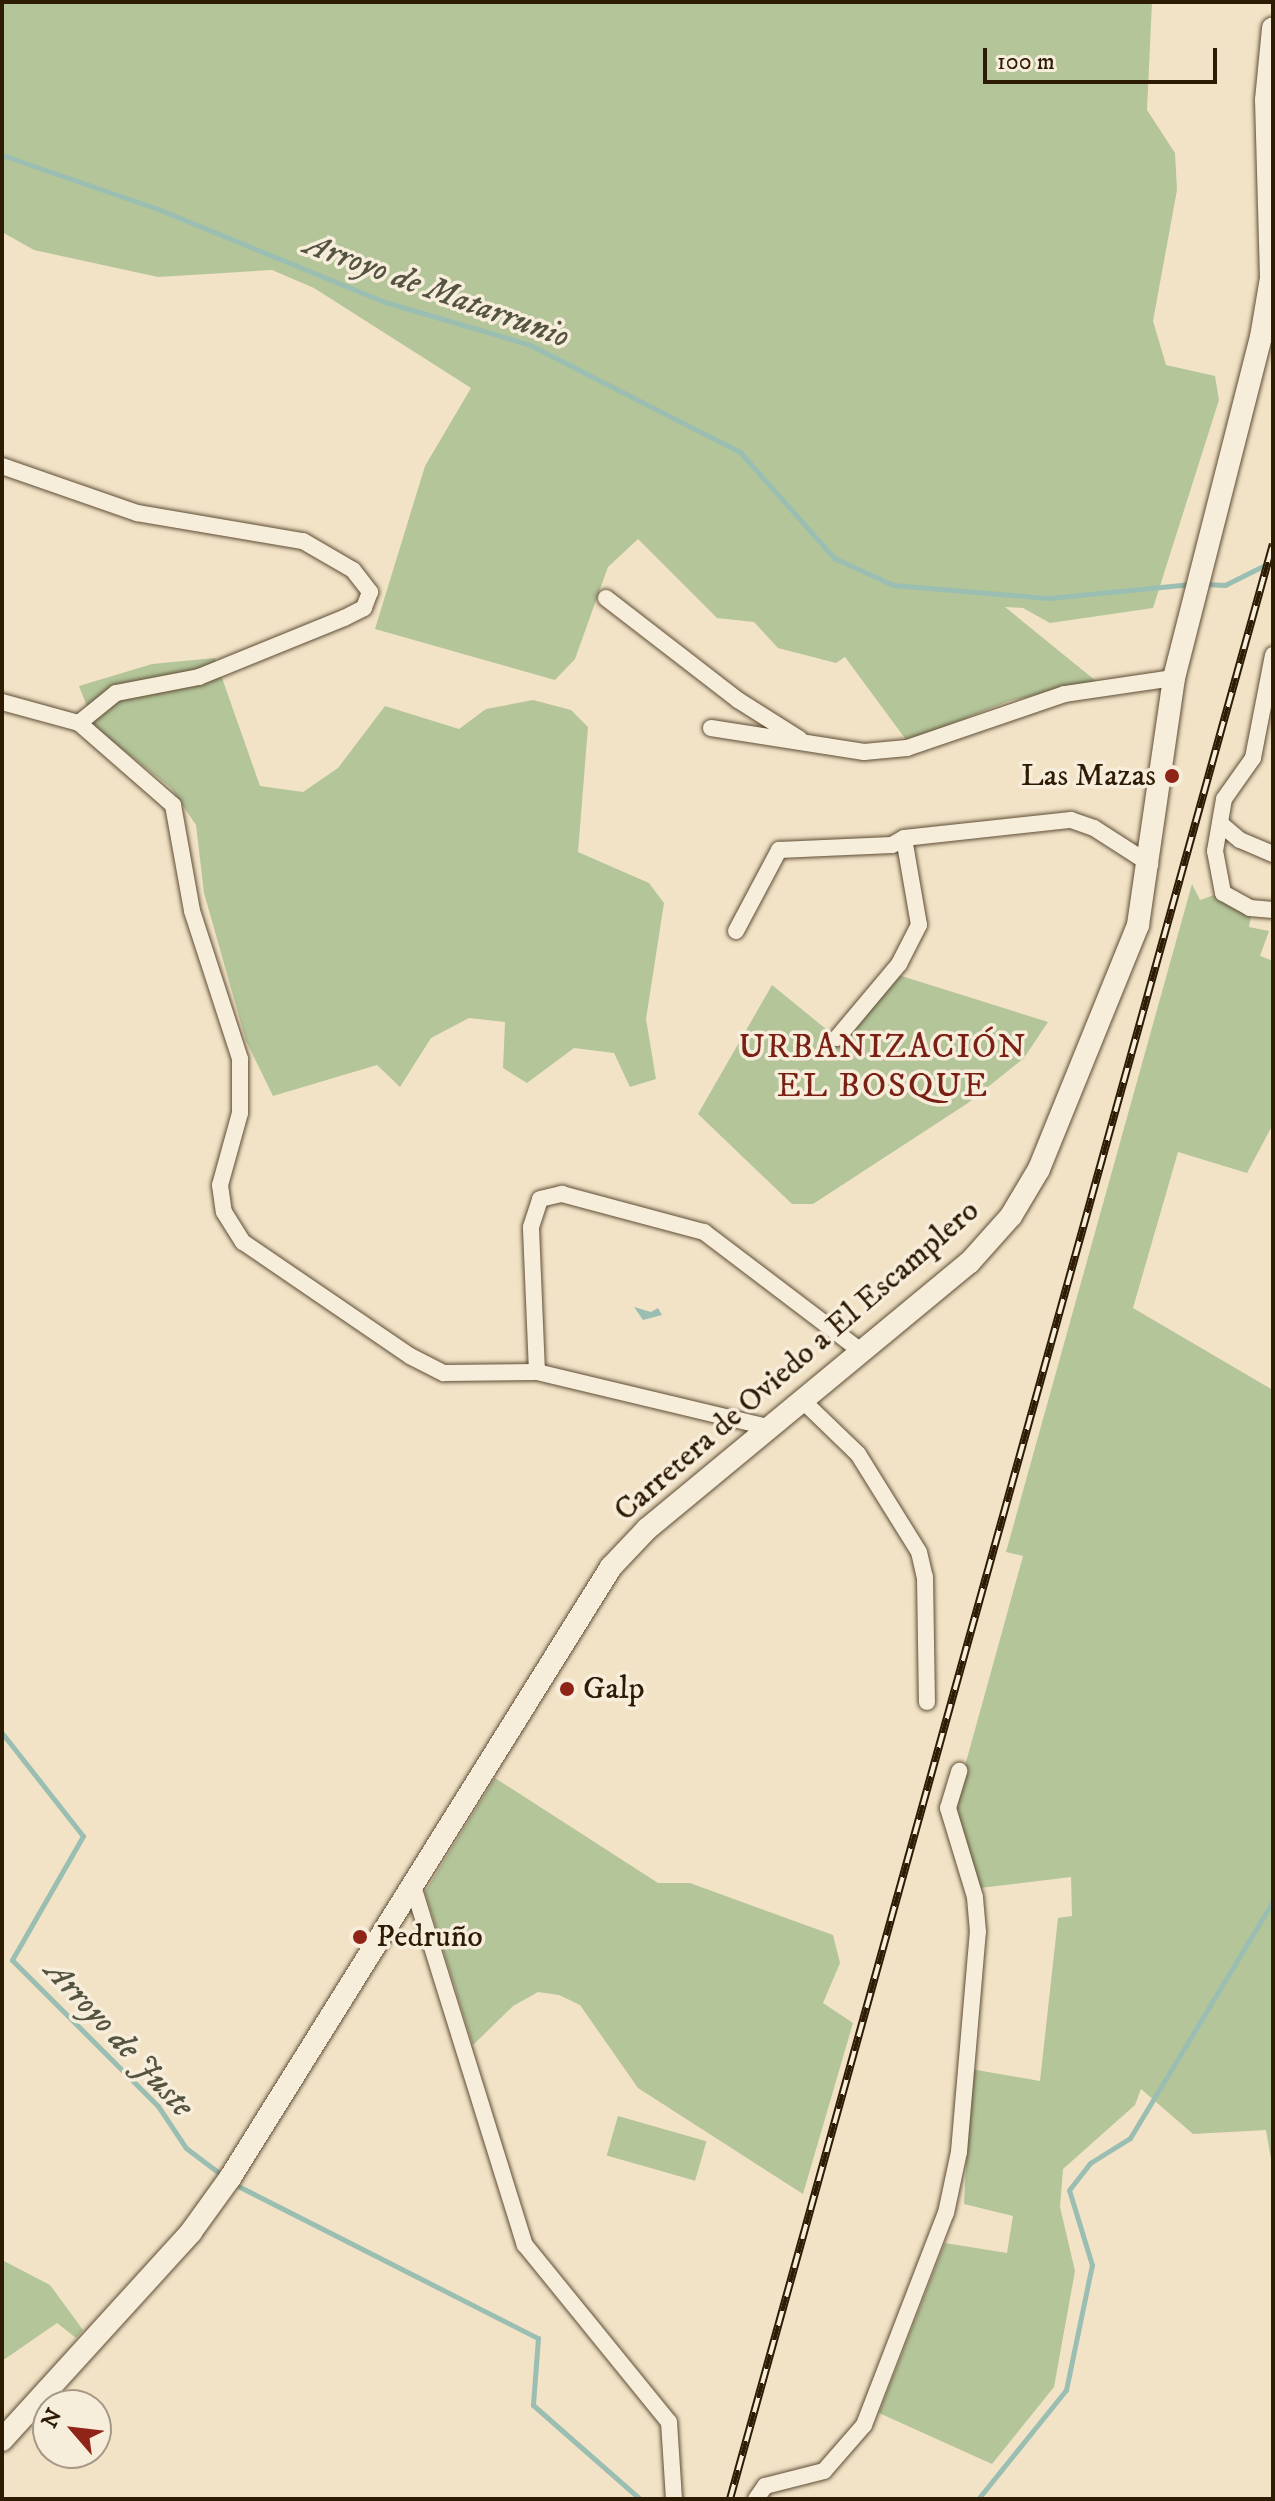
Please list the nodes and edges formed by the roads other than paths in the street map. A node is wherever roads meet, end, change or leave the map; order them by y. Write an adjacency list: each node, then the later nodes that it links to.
1 (1273, 28): 5 (street, Carretera de Oviedo a El Escamplero)
2 (2, 466): 7 (street)
3 (606, 598): 9 (street)
4 (1273, 655): 10 (street)
5 (1174, 678): 9 (street); 13 (street, Carretera de Oviedo a El Escamplero)
6 (2, 702): 7 (street)
7 (79, 723): 18 (street)
8 (711, 728): 9 (street)
9 (809, 744)
10 (1222, 825): 12 (street); 14 (street)
11 (904, 838): 13 (street); 15 (street); 16 (street)
12 (1273, 854)
13 (1150, 864): 17 (street, Carretera de Oviedo a El Escamplero)
14 (1273, 910)
15 (736, 931)
16 (837, 1038)
17 (861, 1351): 18 (street); 19 (street, Carretera de Oviedo a El Escamplero)
18 (537, 1372): 20 (street)
19 (801, 1399): 20 (street, Carretera de Oviedo a El Escamplero); 21 (street)
20 (768, 1427): 23 (street, Carretera de Oviedo a El Escamplero)
21 (927, 1702)
22 (959, 1771): 26 (street)
23 (412, 1883): 24 (street, Carretera de Oviedo a El Escamplero); 25 (street)
24 (2, 2440)
25 (674, 2499)
26 (756, 2499)

